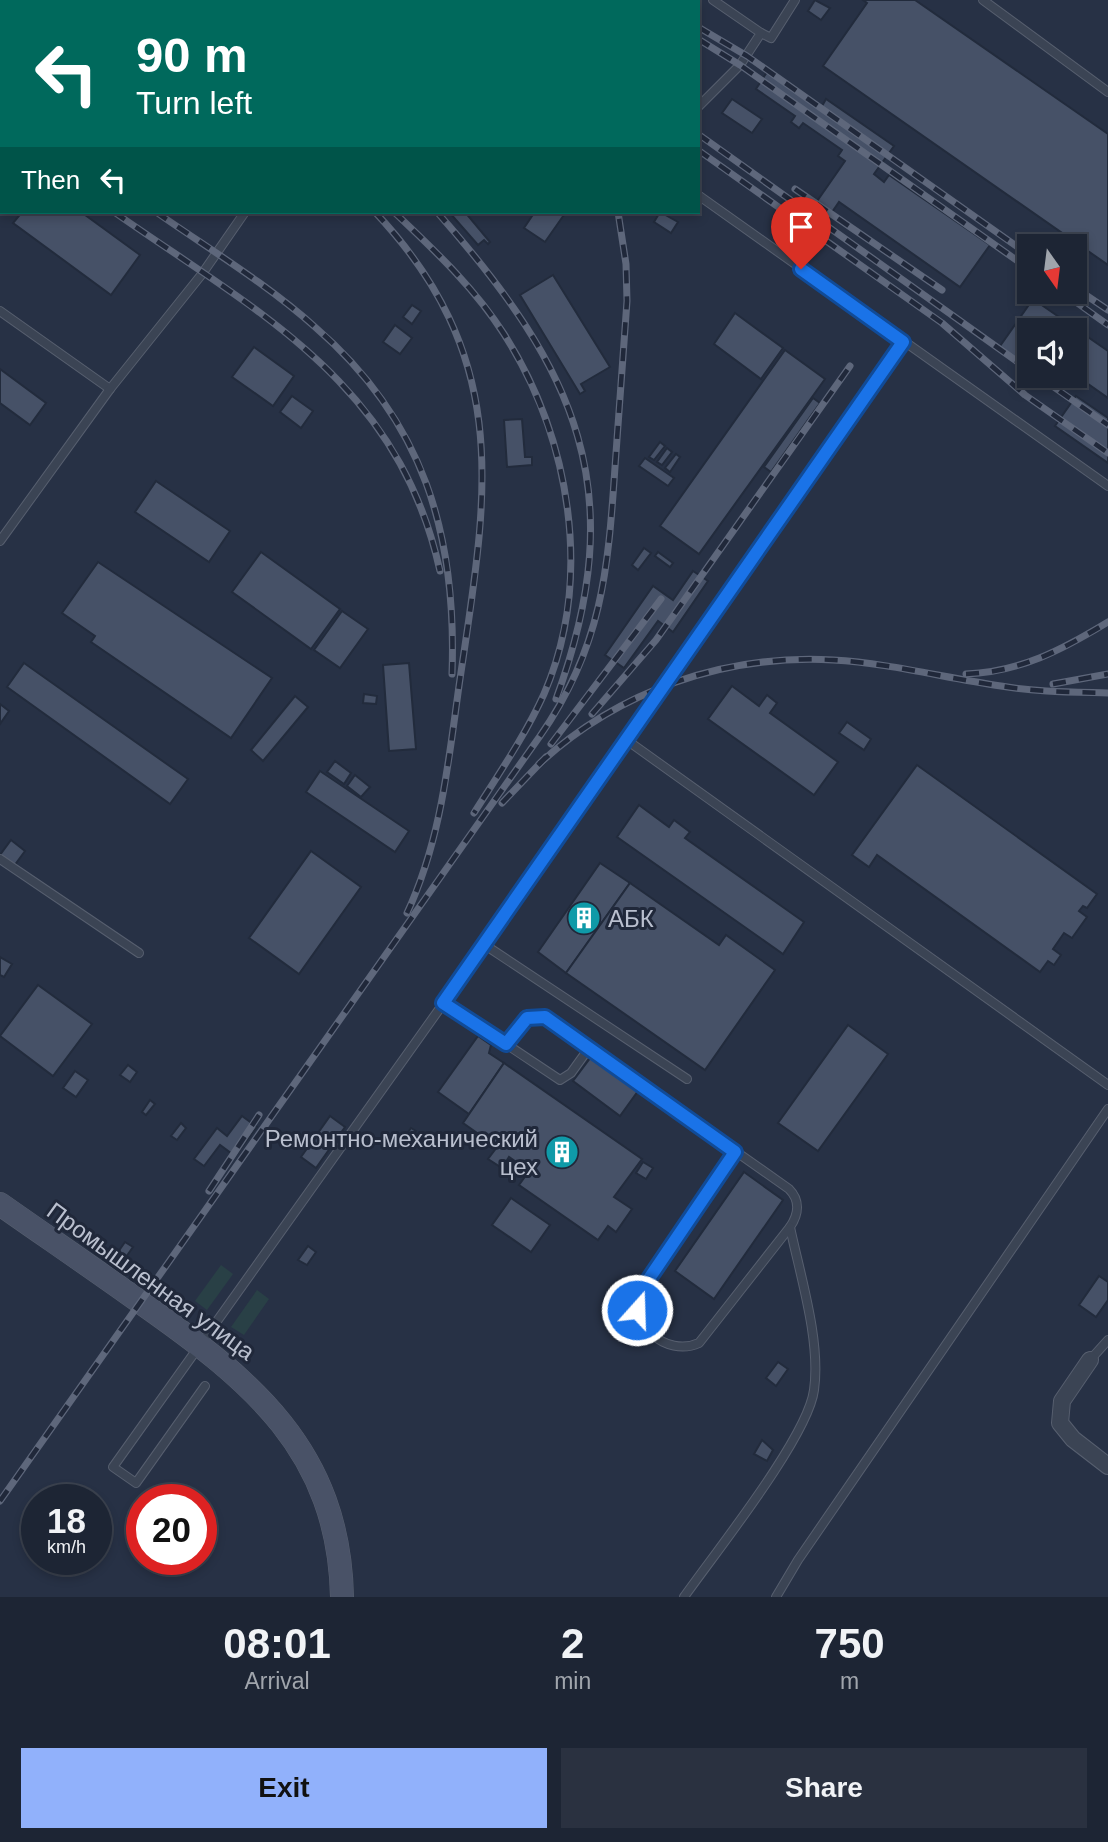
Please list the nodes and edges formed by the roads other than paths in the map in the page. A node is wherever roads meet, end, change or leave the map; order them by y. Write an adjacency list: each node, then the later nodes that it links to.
1 (713, 0): 4 (lane)
2 (794, 0): 4 (lane)
3 (983, 0): 5 (lane)
4 (761, 33): 6 (lane)
5 (1108, 92)
6 (700, 105)
7 (700, 196): 10 (lane)
8 (244, 214): 11 (lane)
9 (0, 311): 11 (lane)
10 (903, 342): 12 (lane); 14 (lane)
11 (110, 389): 13 (lane)
12 (1108, 486)
13 (0, 541)
14 (628, 741): 16 (lane); 22 (lane)
15 (0, 859): 17 (lane)
16 (485, 944): 18 (lane); 21 (lane)
17 (139, 953)
18 (443, 1003): 19 (lane); 28 (lane)
19 (506, 1044): 20 (lane); 20 (lane)
20 (589, 1048): 24 (lane)
21 (687, 1079)
22 (1108, 1085)
23 (1108, 1109): 34 (lane)
24 (735, 1152): 26 (lane); 26 (lane)
25 (0, 1205): 28 (street, Промышленная улица)
26 (790, 1227): 33 (lane)
27 (1108, 1340): 29 (lane)
28 (200, 1344): 30 (lane); 32 (street, Промышленная улица)
29 (1090, 1360): 31 (street)
30 (205, 1386)
31 (1108, 1466)
32 (342, 1597)
33 (684, 1597)
34 (776, 1597)

